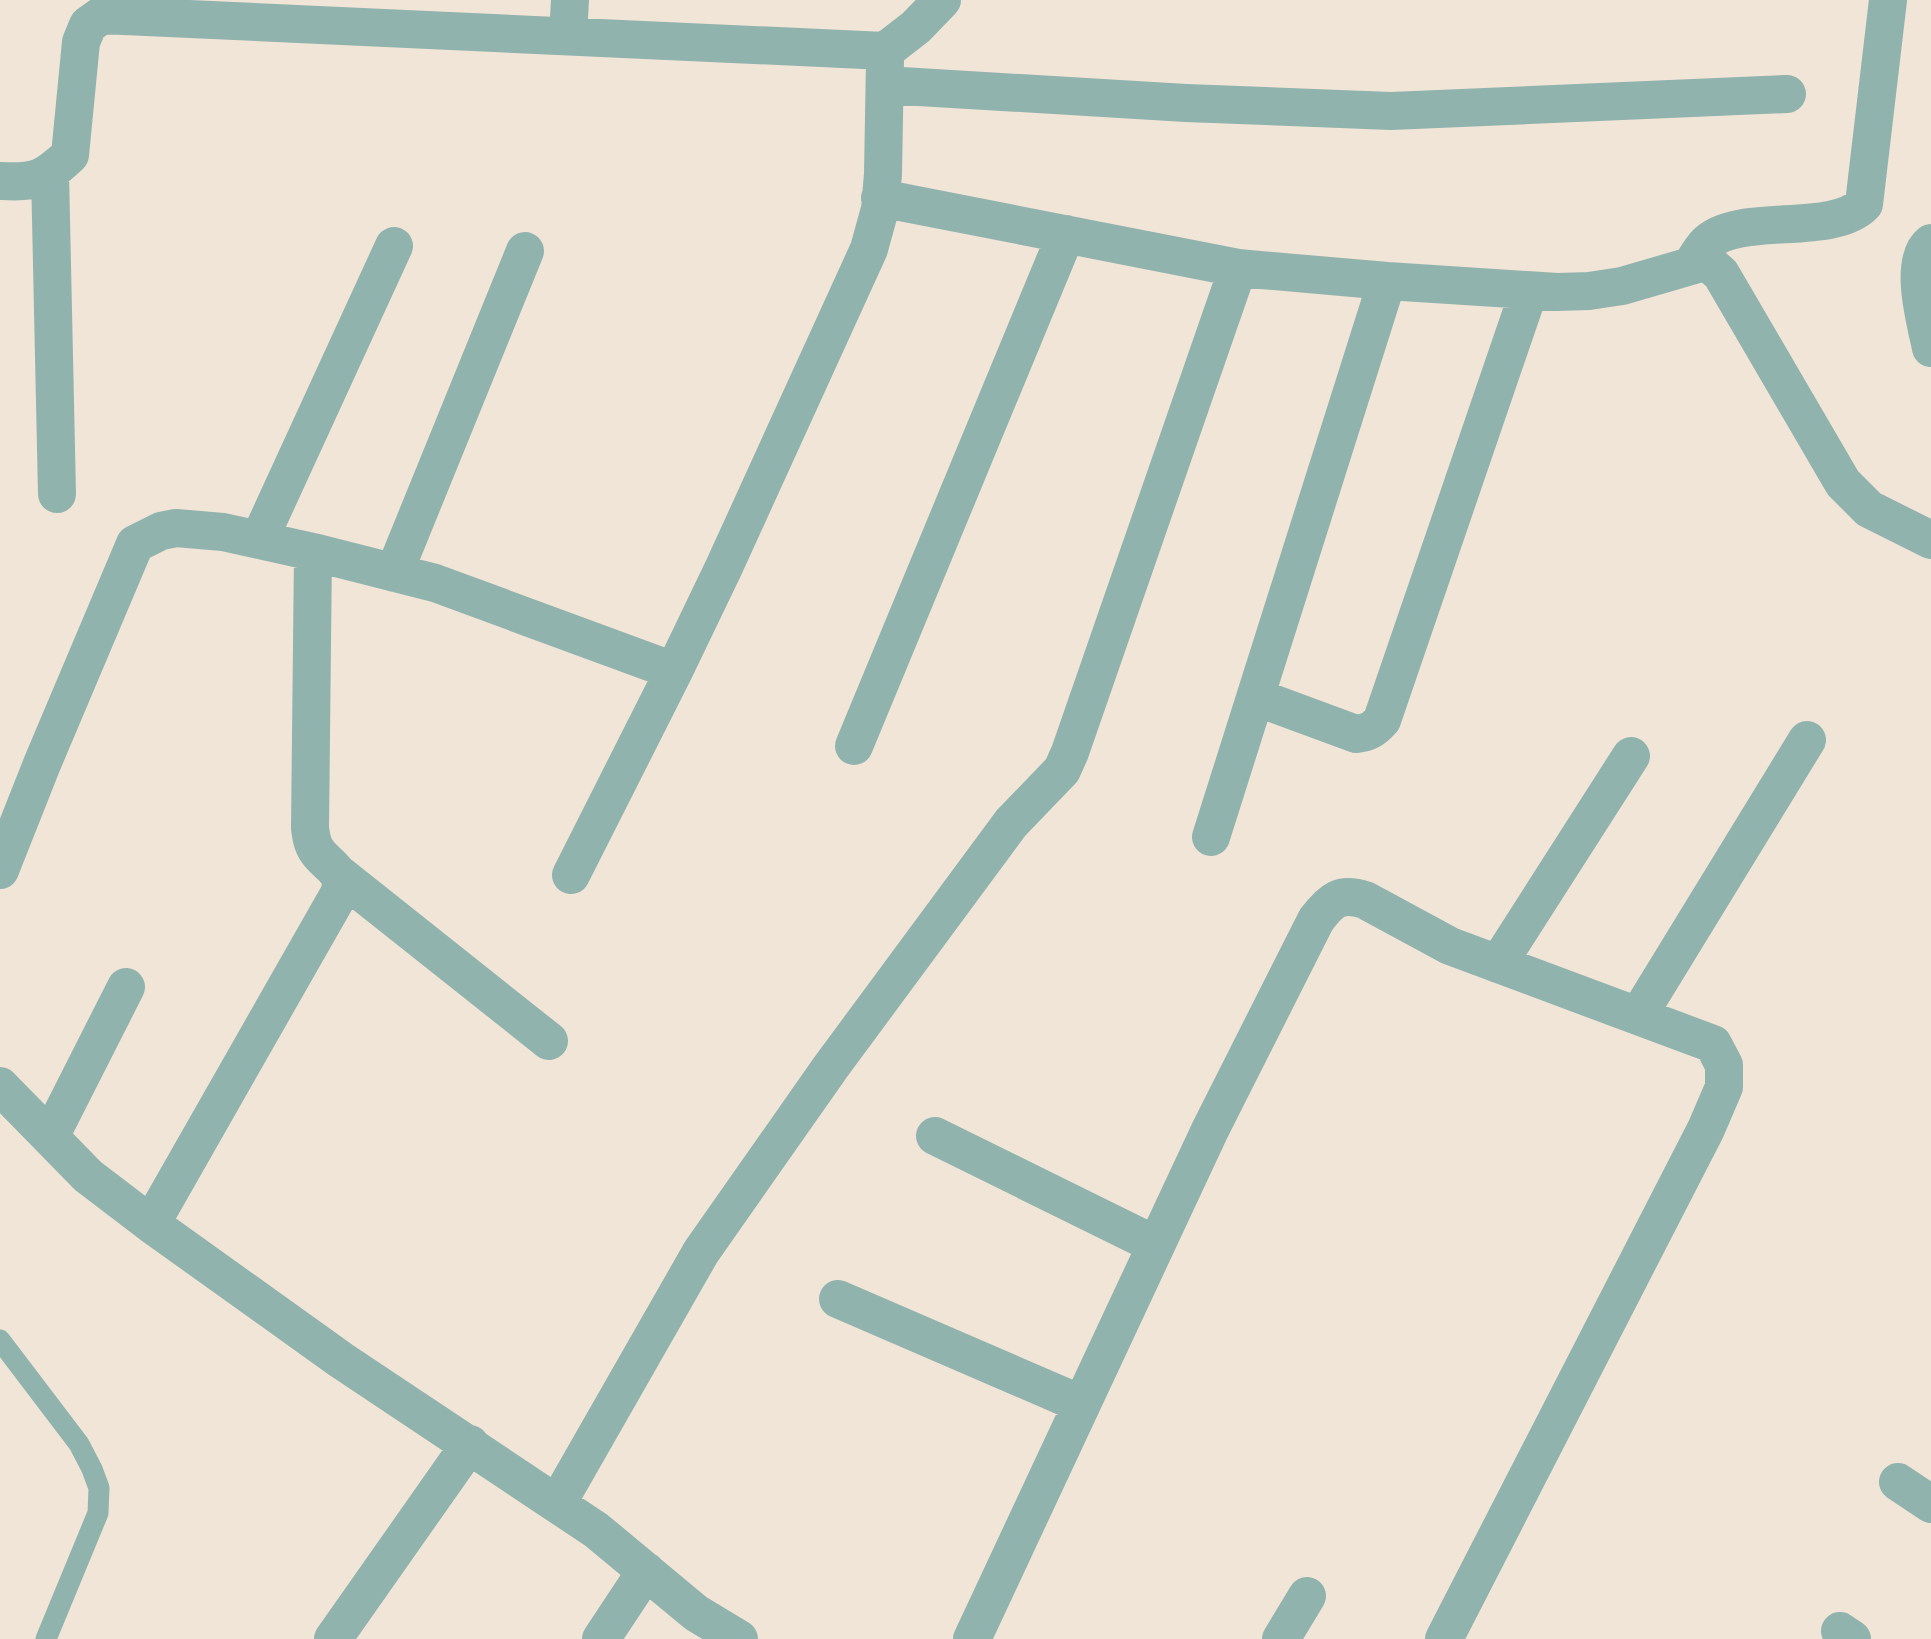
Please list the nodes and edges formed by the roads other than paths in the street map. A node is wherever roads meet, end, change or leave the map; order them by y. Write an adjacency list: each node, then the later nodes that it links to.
1 (942, 0): 6 (street)
2 (1888, 0): 15 (street)
3 (229, 10): 4 (street); 5 (street)
4 (79, 16): 8 (street)
5 (569, 18): 6 (street)
6 (885, 68): 7 (street); 10 (street)
7 (1787, 94)
8 (50, 173): 9 (street); 20 (street)
9 (0, 181)
10 (880, 198): 11 (street); 25 (street)
11 (1066, 234): 16 (street); 28 (street)
12 (1931, 243): 19 (street)
13 (394, 246): 21 (street)
14 (525, 251): 24 (street)
15 (1691, 265): 18 (street); 22 (street)
16 (1238, 268): 17 (street); 48 (street)
17 (1387, 281): 18 (street); 26 (street)
18 (1529, 291): 26 (street)
19 (1931, 348)
20 (57, 494)
21 (259, 540): 23 (street); 31 (street)
22 (1931, 540)
23 (313, 552): 24 (street); 33 (street)
24 (394, 573): 25 (street)
25 (674, 671): 32 (street)
26 (1256, 697): 30 (street)
27 (1807, 740): 36 (street)
28 (854, 746)
29 (1631, 756): 34 (street)
30 (1210, 837)
31 (0, 870)
32 (570, 874)
33 (340, 875): 37 (street); 41 (street)
34 (1498, 964): 36 (street); 42 (street)
35 (126, 987): 40 (street)
36 (1638, 1016): 58 (street)
37 (549, 1041)
38 (0, 1086): 40 (street)
39 (936, 1136): 42 (street)
40 (50, 1137): 41 (street)
41 (151, 1224): 46 (street)
42 (1156, 1245): 45 (street)
43 (838, 1299): 45 (street)
44 (0, 1340): 52 (lane)
45 (1081, 1404): 56 (street)
46 (470, 1444): 48 (street); 53 (street)
47 (1898, 1482): 49 (street)
48 (557, 1504): 50 (street)
49 (1931, 1504)
50 (646, 1571): 54 (street); 55 (street)
51 (1307, 1596): 57 (street)
52 (46, 1639)
53 (333, 1639)
54 (601, 1639)
55 (739, 1639)
56 (972, 1639)
57 (1281, 1639)
58 (1444, 1639)

